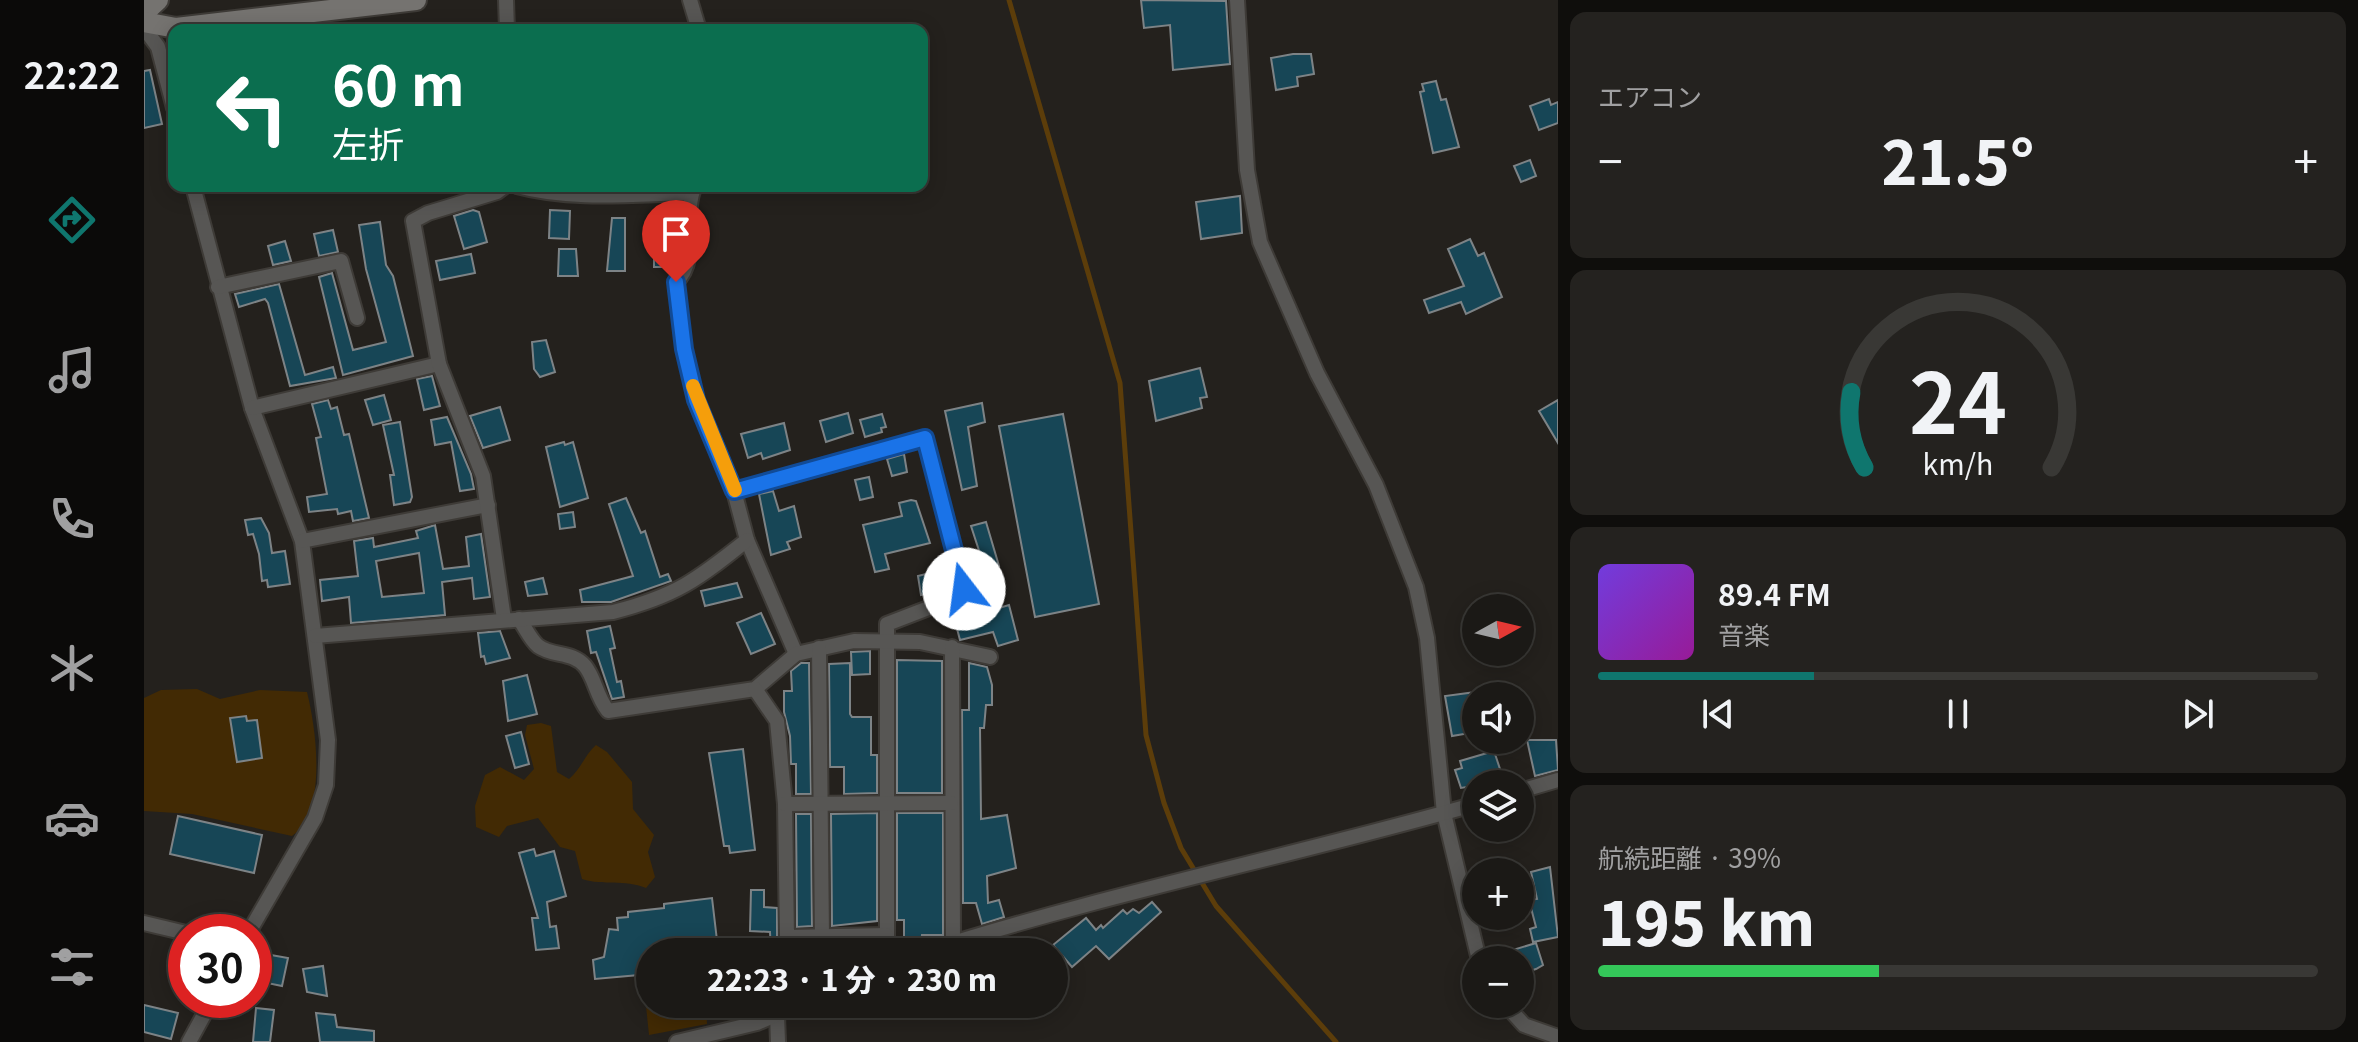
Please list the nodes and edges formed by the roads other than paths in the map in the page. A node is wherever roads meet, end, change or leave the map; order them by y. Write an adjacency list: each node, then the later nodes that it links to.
1 (158, 0): 6 (street)
2 (416, 0): 8 (street)
3 (506, 0): 9 (street)
4 (690, 0): 10 (street)
5 (1237, 0): 42 (street)
6 (144, 13)
7 (144, 22): 11 (street)
8 (210, 24)
9 (507, 24)
10 (697, 24)
11 (168, 26)
12 (144, 28): 13 (street)
13 (168, 85)
14 (194, 192): 19 (street)
15 (489, 192): 21 (street)
16 (556, 192): 17 (street)
17 (644, 192)
18 (693, 192): 23 (street)
19 (218, 287): 20 (street); 22 (street)
20 (357, 318)
21 (439, 364): 22 (street); 24 (street)
22 (252, 408): 26 (street)
23 (734, 491): 25 (street); 29 (street)
24 (488, 505): 26 (street); 27 (street)
25 (747, 540): 27 (street); 32 (street)
26 (302, 541): 28 (street)
27 (512, 619): 28 (street); 34 (street)
28 (315, 636): 43 (street)
29 (886, 641): 30 (street); 31 (street); 38 (street)
30 (952, 647): 33 (street); 39 (street)
31 (819, 648): 32 (street); 37 (street)
32 (796, 654): 34 (street)
33 (990, 657)
34 (755, 689): 40 (street)
35 (1558, 780): 36 (street)
36 (1534, 787)
37 (823, 803): 38 (street); 40 (street); 47 (street)
38 (885, 803): 39 (street); 46 (street)
39 (951, 803): 49 (street)
40 (785, 804): 47 (street)
41 (1462, 808): 42 (street)
42 (1444, 813): 50 (street); 51 (street)
43 (259, 914)
44 (144, 923): 45 (street)
45 (168, 929)
46 (886, 935): 47 (street); 48 (street)
47 (822, 937)
48 (886, 938)
49 (953, 938)
50 (972, 938)
51 (1476, 946)
52 (202, 1018): 57 (street)
53 (770, 1018): 58 (street)
54 (777, 1018): 59 (street)
55 (1518, 1018): 56 (street)
56 (1558, 1037)
57 (189, 1042)
58 (677, 1042)
59 (778, 1042)

